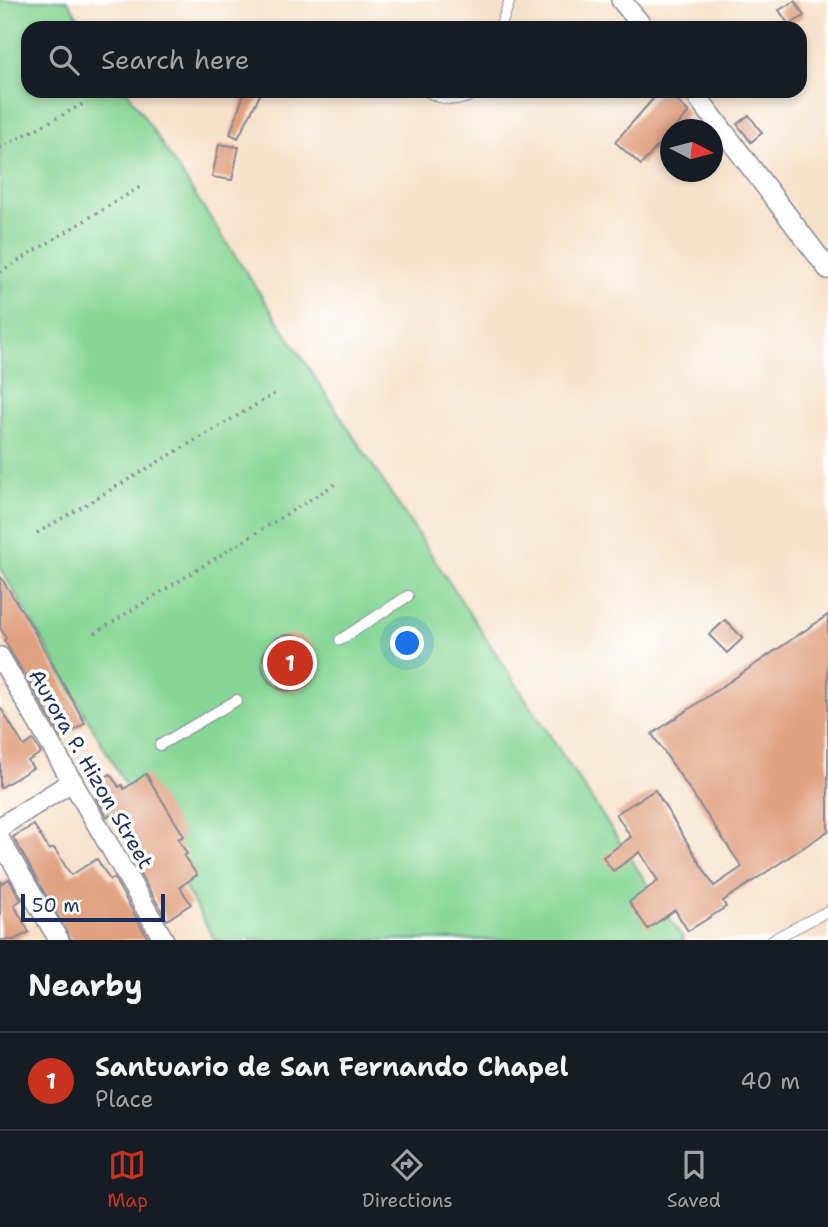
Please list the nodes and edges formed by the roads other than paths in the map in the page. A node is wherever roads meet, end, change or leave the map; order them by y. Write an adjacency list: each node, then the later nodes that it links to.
1 (510, 0): 3 (lane)
2 (621, 0): 4 (street)
3 (502, 21)
4 (638, 21)
5 (698, 98): 6 (street)
6 (828, 270)
7 (408, 596): 8 (lane)
8 (340, 640)
9 (0, 657): 12 (street, Aurora P. Hizon Street)
10 (237, 700): 11 (lane)
11 (160, 745)
12 (73, 781): 13 (street); 17 (street, Aurora P. Hizon Street)
13 (0, 827)
14 (0, 840): 16 (street)
15 (828, 911): 18 (lane)
16 (59, 940)
17 (164, 940)
18 (772, 940)

